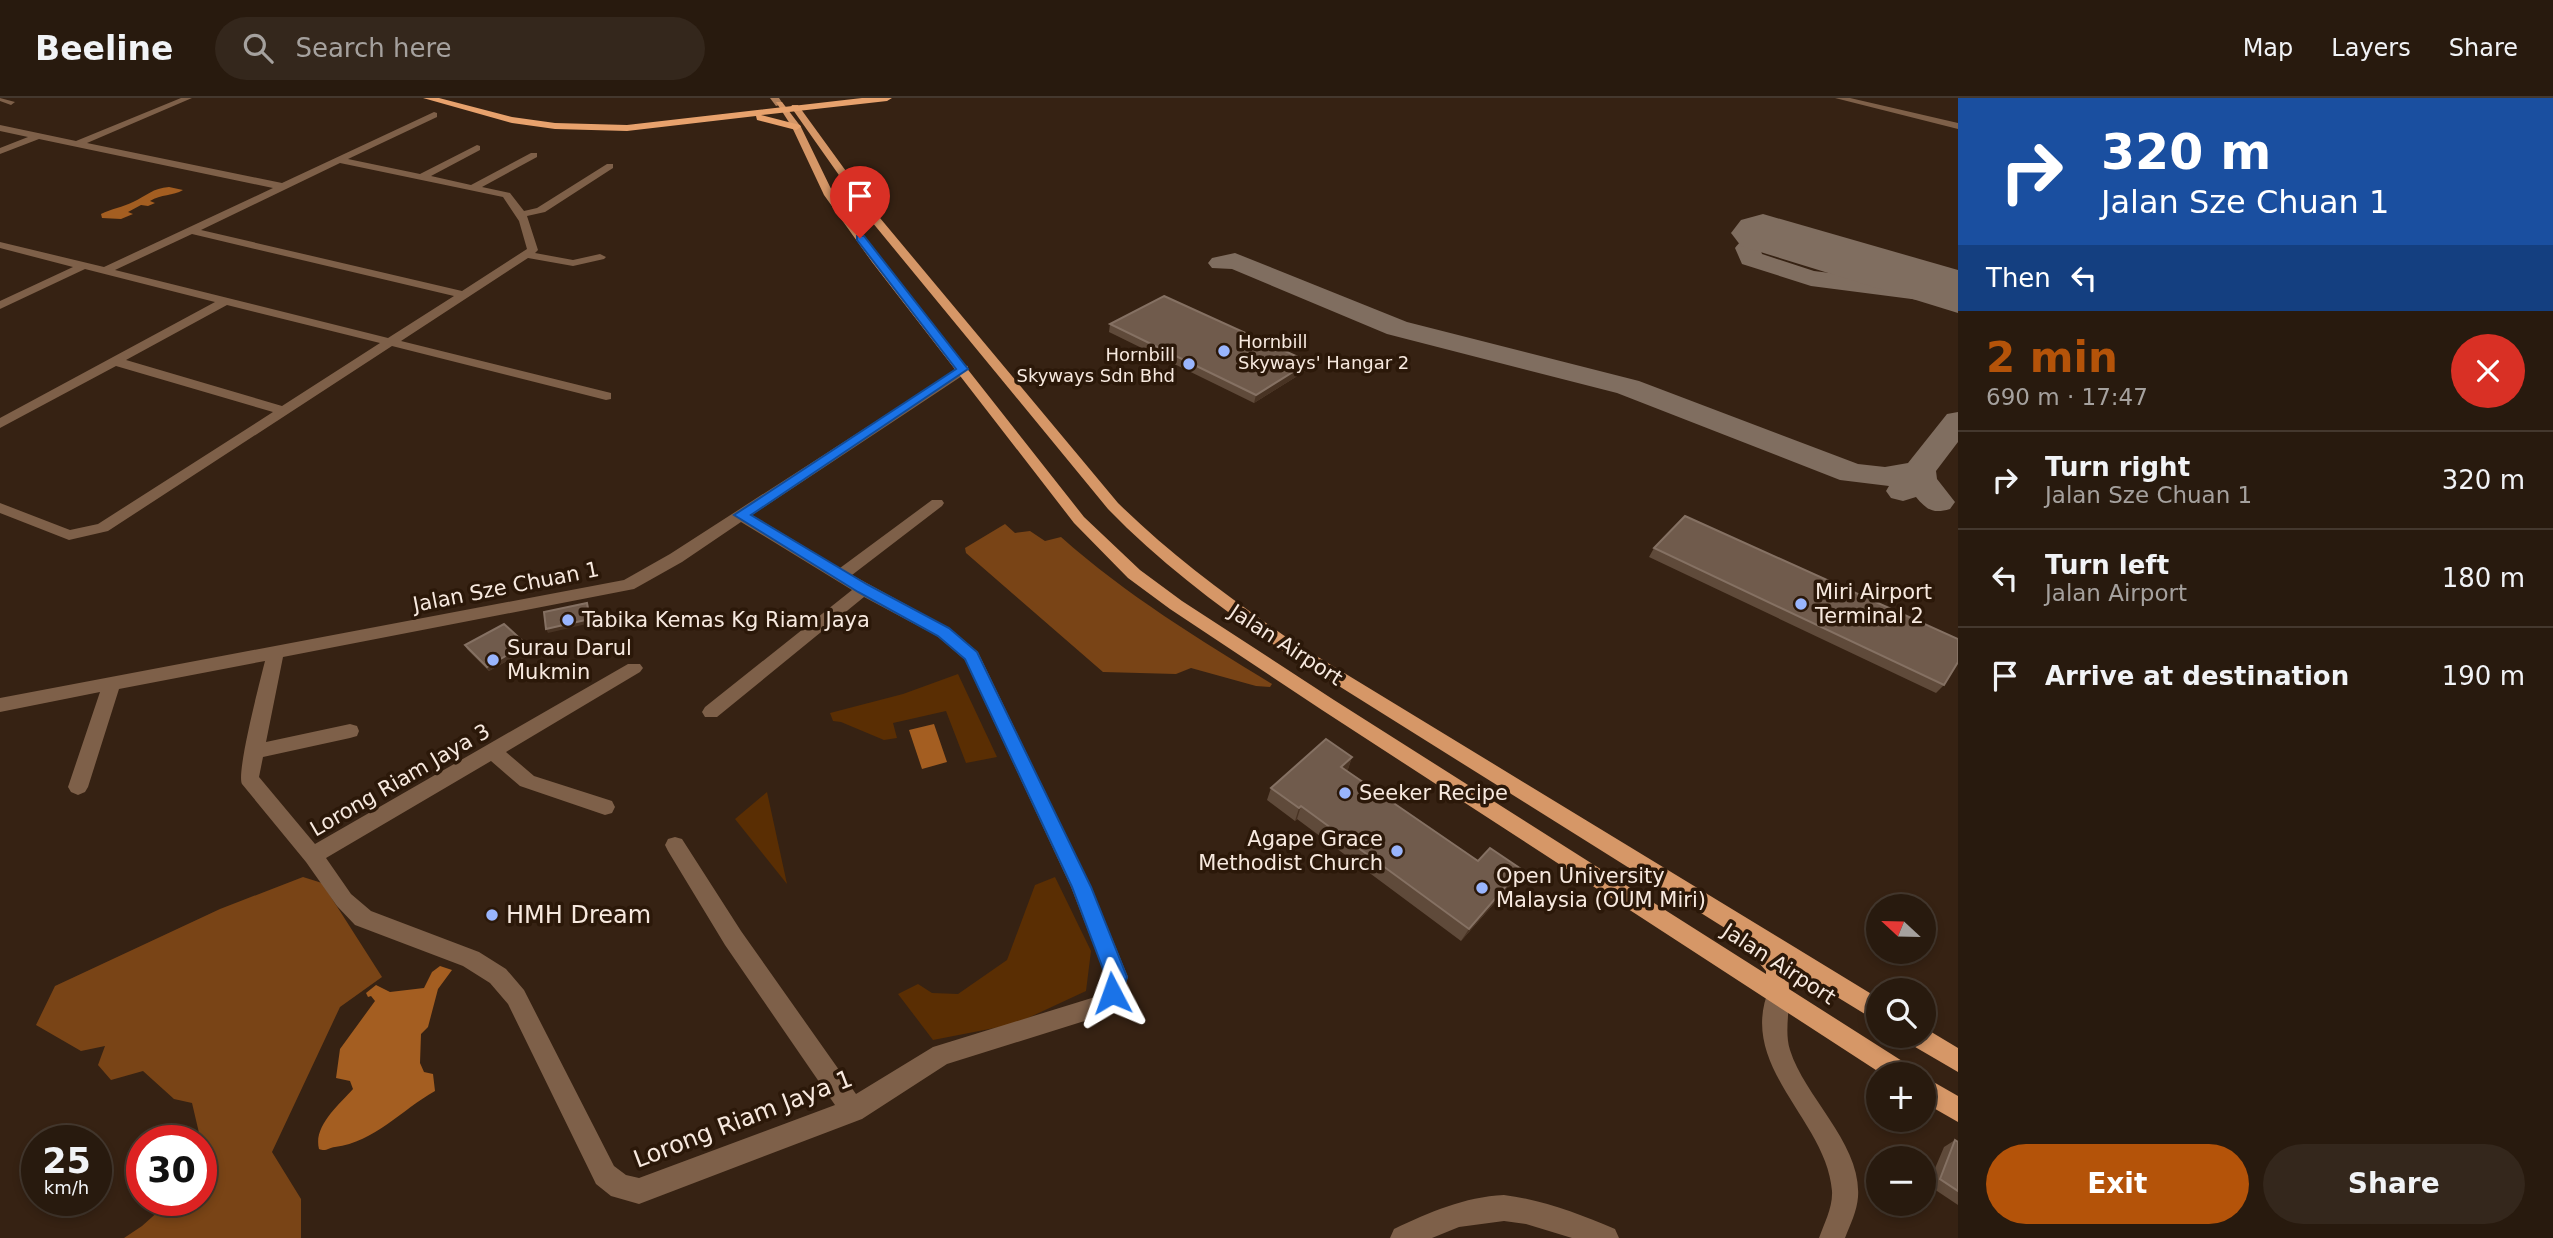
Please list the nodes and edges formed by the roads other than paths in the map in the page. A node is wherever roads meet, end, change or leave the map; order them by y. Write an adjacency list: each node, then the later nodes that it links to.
1 (0, 98): 10 (street)
2 (188, 98): 17 (street)
3 (428, 98): 11 (highway)
4 (463, 98): 11 (highway)
5 (820, 98): 8 (highway)
6 (887, 98): 9 (highway)
7 (1839, 98): 14 (street)
8 (783, 102): 9 (highway); 11 (highway); 11 (highway); 13 (main road, Jalan Airport)
9 (848, 102): 13 (highway)
10 (0, 107)
11 (738, 113): 13 (highway)
12 (434, 116): 21 (street)
13 (801, 124): 37 (main road, Jalan Airport); 39 (main road, Jalan Airport)
14 (1958, 127)
15 (0, 128): 16 (street)
16 (38, 136): 17 (street); 19 (street)
17 (77, 144): 24 (street)
18 (477, 148): 23 (street)
19 (0, 151)
20 (534, 155): 25 (street)
21 (337, 160): 23 (street); 24 (street)
22 (610, 166): 26 (street)
23 (422, 177): 25 (street)
24 (280, 186): 27 (street)
25 (473, 188): 26 (street)
26 (520, 215): 29 (street)
27 (188, 230): 32 (street); 33 (street)
28 (0, 245): 31 (street)
29 (527, 255): 30 (street); 33 (street)
30 (600, 257)
31 (83, 266): 32 (street); 35 (street)
32 (103, 272): 34 (street)
33 (464, 295): 36 (street)
34 (224, 302): 36 (street); 38 (street)
35 (0, 305)
36 (387, 343): 40 (street); 41 (street)
37 (979, 344): 39 (main road); 60 (main road, Jalan Airport)
38 (114, 361): 41 (street); 42 (street)
39 (962, 369): 45 (street, Jalan Sze Chuan 1); 61 (main road, Jalan Airport)
40 (606, 396)
41 (285, 411): 44 (street)
42 (0, 424)
43 (937, 503): 46 (street)
44 (0, 508)
45 (741, 515): 46 (street, Lorong Riam Jaya 1); 48 (street, Jalan Sze Chuan 1)
46 (841, 576): 47 (street, Lorong Riam Jaya 1)
47 (863, 589): 52 (street); 67 (street, Lorong Riam Jaya 1)
48 (275, 653): 50 (street, Jalan Sze Chuan 1); 54 (street, Lorong Riam Jaya 3)
49 (634, 668): 55 (street, Lorong Riam Jaya 3)
50 (113, 684): 51 (street, Jalan Sze Chuan 1); 56 (street)
51 (0, 705)
52 (711, 712)
53 (350, 731): 54 (street)
54 (253, 752): 59 (street, Lorong Riam Jaya 3)
55 (494, 752): 57 (street); 59 (street, Lorong Riam Jaya 3)
56 (78, 787)
57 (605, 807)
58 (675, 845): 67 (street)
59 (313, 856): 67 (street, Lorong Riam Jaya 1)
60 (1710, 906): 61 (main road); 62 (main road, Jalan Airport)
61 (1778, 994): 65 (main road, Jalan Airport); 71 (street)
62 (1866, 1004)
63 (1936, 1047): 64 (main road)
64 (1958, 1061)
65 (1883, 1062)
66 (1936, 1096): 68 (main road)
67 (853, 1110)
68 (1958, 1110)
69 (1403, 1238): 70 (street)
70 (1606, 1238)
71 (1832, 1238)

